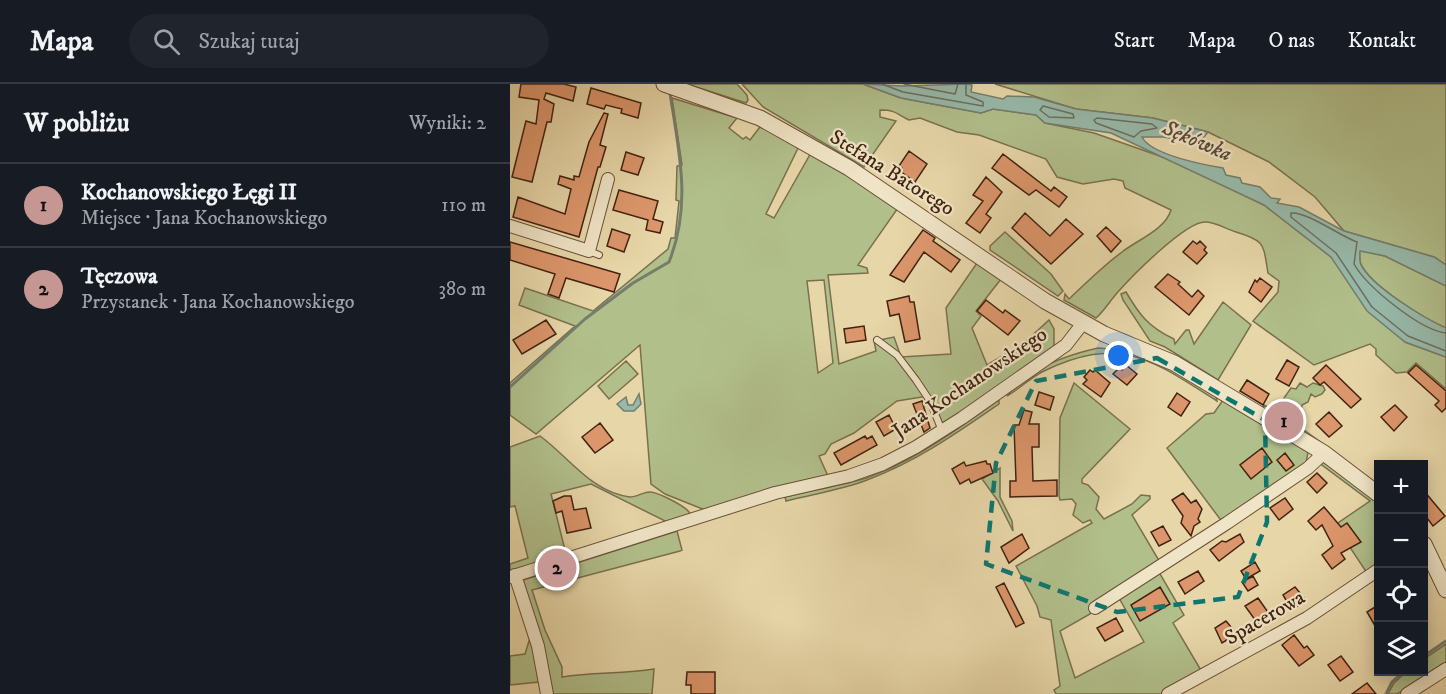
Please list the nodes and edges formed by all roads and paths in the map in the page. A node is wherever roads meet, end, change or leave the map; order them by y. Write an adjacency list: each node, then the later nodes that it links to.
1 (669, 86): 4 (street, Stefana Batorego)
2 (608, 179): 3 (street)
3 (510, 226)
4 (1083, 323): 6 (street, Jana Kochanowskiego); 7 (street)
5 (877, 340): 6 (lane)
6 (942, 431): 11 (street, Jana Kochanowskiego)
7 (1324, 453): 8 (street); 13 (street)
8 (1374, 491)
9 (1428, 552): 12 (street)
10 (1374, 573): 16 (street, Spacerowa)
11 (513, 576): 15 (street)
12 (1446, 590)
13 (1095, 608)
14 (1446, 669): 17 (street)
15 (547, 694)
16 (1168, 694)
17 (1407, 694)

